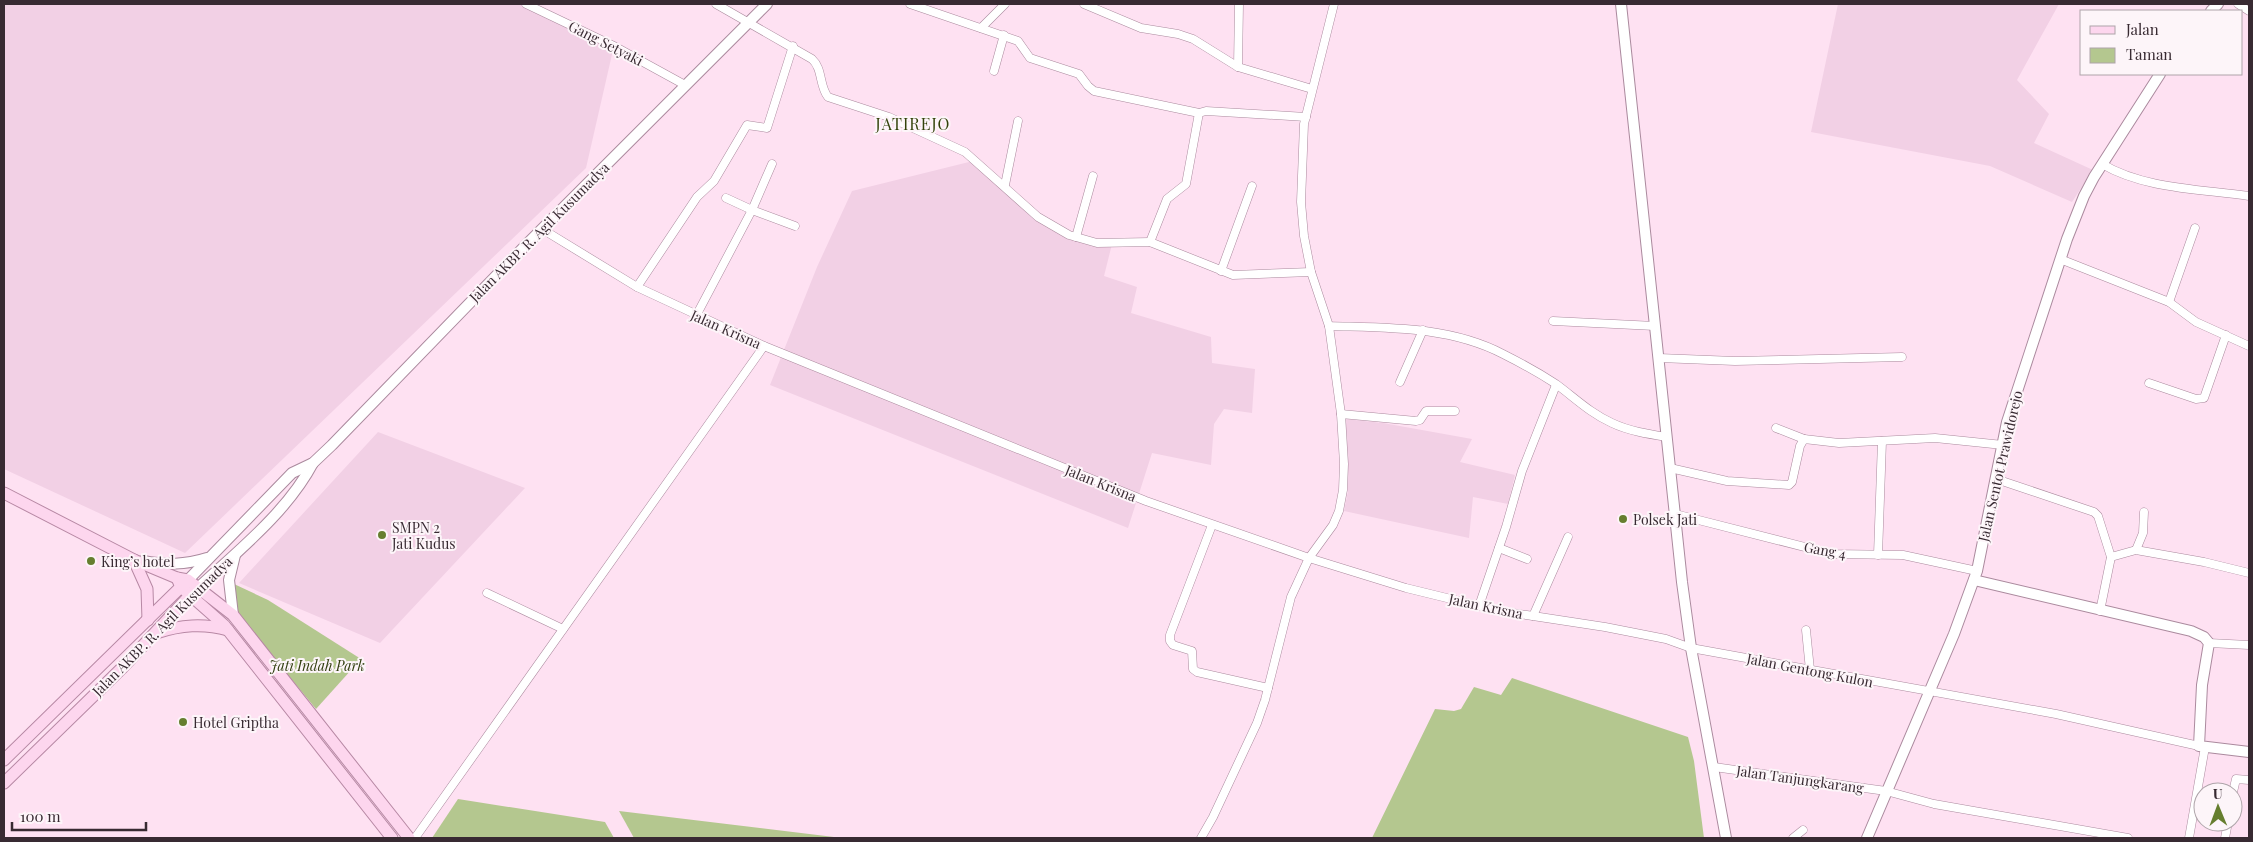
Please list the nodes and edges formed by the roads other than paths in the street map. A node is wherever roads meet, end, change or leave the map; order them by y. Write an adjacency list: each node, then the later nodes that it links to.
1 (526, 4): 19 (street, Gang Setyaki)
2 (716, 4): 12 (street)
3 (767, 4): 12 (main road, Jalan AKBP. R. Agil Kusumadya)
4 (910, 4): 13 (street)
5 (1005, 4): 13 (street)
6 (1084, 4): 16 (street)
7 (1239, 4): 16 (street)
8 (1334, 4): 20 (street)
9 (1621, 4): 45 (main road)
10 (2238, 4): 11 (street)
11 (2249, 11)
12 (749, 22): 15 (street); 19 (main road, Jalan AKBP. R. Agil Kusumadya)
13 (981, 28): 14 (street)
14 (1004, 35): 17 (street); 21 (street)
15 (792, 46): 27 (street); 40 (street)
16 (1238, 67): 20 (street)
17 (994, 71)
18 (2159, 75): 25 (main road, Jalan Sentot Prawidorejo)
19 (685, 85): 34 (main road, Jalan AKBP. R. Agil Kusumadya)
20 (1312, 88): 22 (street)
21 (1199, 113): 22 (street); 36 (street)
22 (1306, 117): 39 (street)
23 (1018, 121): 27 (street)
24 (772, 164): 31 (street)
25 (2102, 164): 29 (street); 37 (main road, Jalan Sentot Prawidorejo)
26 (1093, 176): 35 (street)
27 (1004, 185): 35 (street)
28 (1252, 186): 38 (street)
29 (2249, 196)
30 (726, 198): 31 (street)
31 (752, 210): 32 (street); 42 (street)
32 (795, 226)
33 (2195, 228): 41 (street)
34 (542, 229): 40 (street, Jalan Krisna); 62 (main road, Jalan AKBP. R. Agil Kusumadya)
35 (1076, 237): 36 (street)
36 (1150, 242): 38 (street)
37 (2060, 259): 41 (street); 61 (main road, Jalan Sentot Prawidorejo)
38 (1221, 271): 39 (street)
39 (1311, 272): 44 (street)
40 (637, 287): 42 (street, Jalan Krisna)
41 (2170, 302): 47 (street)
42 (696, 316): 48 (street, Jalan Krisna)
43 (1553, 320): 45 (street)
44 (1329, 326): 46 (street); 56 (street)
45 (1656, 326): 51 (main road)
46 (1423, 330): 52 (street); 54 (street)
47 (2226, 335): 49 (street); 53 (street)
48 (764, 346): 68 (street, Jalan Krisna); 88 (street)
49 (2249, 346)
50 (1902, 357): 51 (street)
51 (1659, 358): 58 (main road)
52 (1400, 382)
53 (2149, 383)
54 (1556, 385): 58 (street); 70 (street)
55 (1456, 411): 56 (street)
56 (1341, 414): 76 (street)
57 (1776, 428): 59 (street)
58 (1667, 437): 63 (main road)
59 (1804, 439): 60 (street); 63 (street)
60 (1882, 441): 61 (street); 73 (street)
61 (2003, 445): 64 (main road, Jalan Sentot Prawidorejo)
62 (313, 463): 72 (main road, Jalan AKBP. R. Agil Kusumadya); 74 (main road, Jalan AKBP. R. Agil Kusumadya)
63 (1670, 468): 67 (main road)
64 (1996, 479): 75 (street); 80 (main road, Jalan Sentot Prawidorejo)
65 (4, 493): 78 (main road)
66 (2144, 512): 71 (street)
67 (1675, 514): 73 (street, Gang 4); 94 (main road)
68 (1212, 525): 76 (street, Jalan Krisna); 96 (street)
69 (1568, 537): 86 (street)
70 (1499, 548): 77 (street); 83 (street)
71 (2136, 550): 75 (street); 79 (street)
72 (237, 552): 81 (main road, Jalan AKBP. R. Agil Kusumadya); 85 (main road)
73 (1878, 555): 80 (street, Gang 4)
74 (210, 557): 78 (main road); 81 (main road, Jalan AKBP. R. Agil Kusumadya)
75 (2111, 557): 84 (street)
76 (1309, 558): 83 (street, Jalan Krisna); 96 (street)
77 (1527, 559)
78 (134, 560): 81 (main road); 87 (main road)
79 (2249, 573)
80 (1975, 576): 84 (main road); 97 (main road, Jalan Sentot Prawidorejo)
81 (187, 585): 85 (main road); 87 (main road, Jalan AKBP. R. Agil Kusumadya); 89 (main road); 91 (main road, Jalan AKBP. R. Agil Kusumadya)
82 (488, 593): 88 (street)
83 (1479, 606): 86 (street, Jalan Krisna)
84 (2100, 611): 92 (main road)
85 (233, 615): 108 (main road)
86 (1533, 616): 94 (street, Jalan Krisna)
87 (148, 620): 100 (main road, Jalan AKBP. R. Agil Kusumadya)
88 (563, 629): 109 (street)
89 (228, 630): 91 (main road); 107 (main road)
90 (1806, 630): 95 (street)
91 (155, 633): 104 (main road, Jalan AKBP. R. Agil Kusumadya)
92 (2209, 643): 93 (street); 98 (main road)
93 (2249, 645)
94 (1691, 648): 95 (street, Jalan Gentong Kulon); 101 (main road)
95 (1810, 670): 97 (street, Jalan Gentong Kulon)
96 (1268, 688): 110 (street)
97 (1929, 692): 98 (street, Jalan Gentong Kulon); 105 (main road, Jalan Sentot Prawidorejo)
98 (2202, 747): 99 (main road); 115 (street)
99 (2249, 752)
100 (4, 760)
101 (1714, 767): 105 (street, Jalan Tanjungkarang); 111 (main road)
102 (2249, 780): 103 (street)
103 (2235, 782)
104 (4, 783)
105 (1886, 791): 113 (main road, Jalan Sentot Prawidorejo); 114 (street, Jalan Tanjungkarang)
106 (1803, 830): 112 (street)
107 (392, 838)
108 (409, 838)
109 (415, 838)
110 (1201, 838)
111 (1726, 838)
112 (1793, 838)
113 (1867, 838)
114 (2128, 838)
115 (2189, 838)

